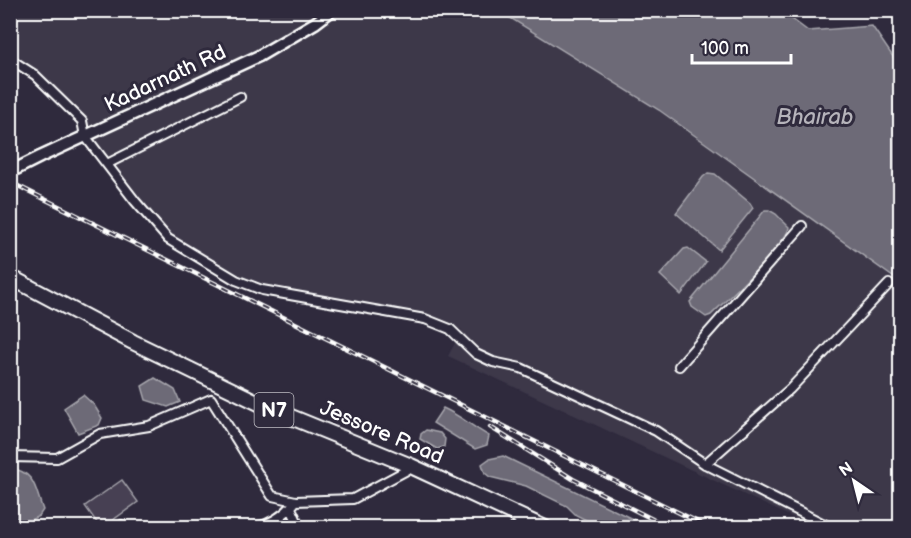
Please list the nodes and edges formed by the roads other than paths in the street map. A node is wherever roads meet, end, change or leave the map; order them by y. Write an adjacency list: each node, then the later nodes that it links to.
1 (332, 10): 4 (main road, Kadarnath Rd)
2 (10, 59): 4 (street)
3 (240, 97): 5 (street)
4 (85, 136): 5 (street); 6 (main road, Kadarnath Rd)
5 (107, 164): 13 (street)
6 (10, 172)
7 (802, 226): 11 (street)
8 (10, 277): 20 (highway, Jessore Road / N7)
9 (10, 284): 14 (highway, Jessore Road / N7)
10 (890, 284): 13 (street)
11 (679, 366)
12 (10, 457): 15 (street)
13 (705, 464): 21 (street)
14 (407, 470): 15 (street); 17 (highway, Jessore Road / N7)
15 (296, 501): 16 (street)
16 (291, 508): 18 (street); 19 (street)
17 (523, 526)
18 (254, 528)
19 (300, 528)
20 (545, 528)
21 (832, 528)

